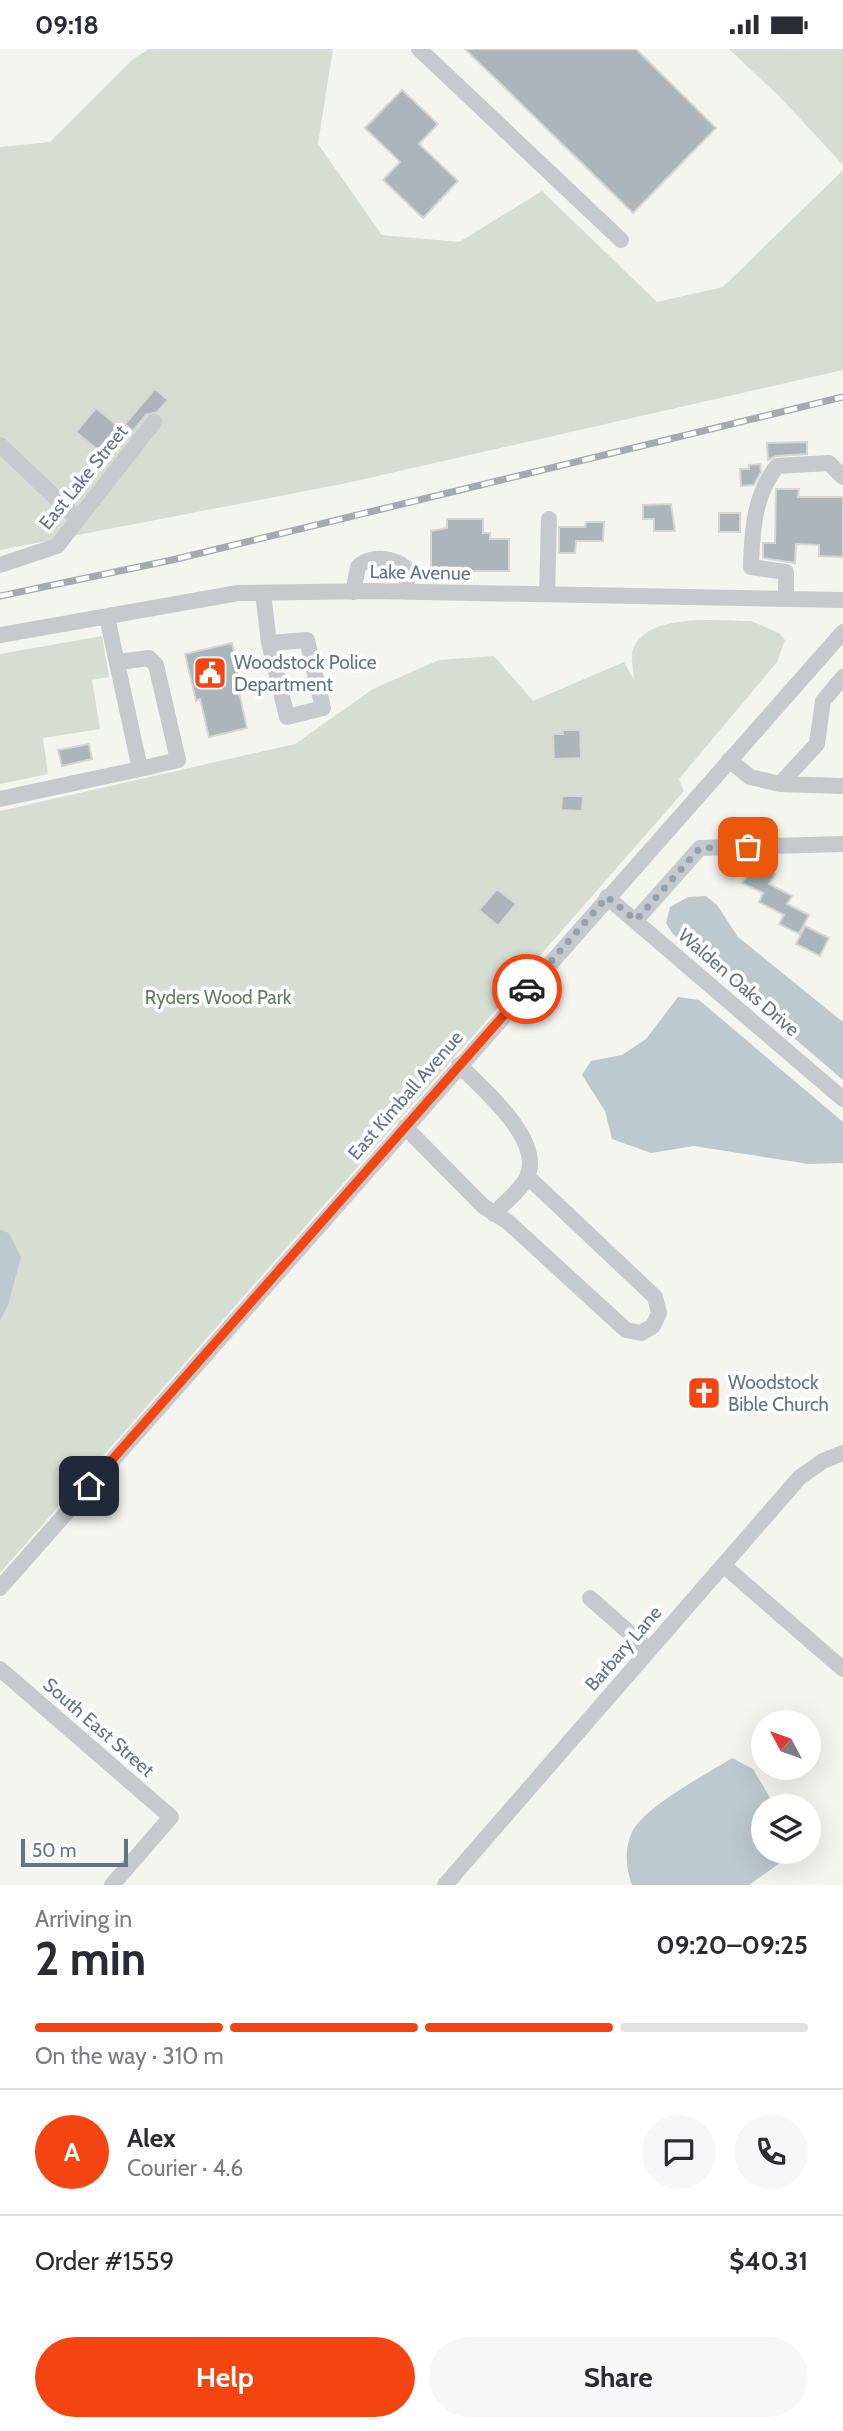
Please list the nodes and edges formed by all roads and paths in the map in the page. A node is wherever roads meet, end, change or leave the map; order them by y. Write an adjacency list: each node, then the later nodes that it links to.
1 (419, 49): 2 (street)
2 (621, 240)
3 (154, 422): 6 (street, East Lake Street)
4 (0, 445): 6 (street)
5 (843, 477): 13 (street)
6 (78, 519): 8 (street, East Lake Street)
7 (549, 519): 12 (street)
8 (0, 565)
9 (407, 592): 11 (street, Lake Avenue); 11 (street); 12 (street, Lake Avenue)
10 (263, 593): 11 (street, Lake Avenue); 15 (street, Lake Avenue); 18 (street)
11 (354, 593)
12 (547, 594): 13 (street, Lake Avenue)
13 (786, 599): 14 (street, Lake Avenue)
14 (843, 600)
15 (107, 617): 17 (street, Lake Avenue); 19 (street)
16 (843, 632): 21 (street, East Kimball Avenue)
17 (0, 635)
18 (269, 643): 18 (street)
19 (118, 662): 22 (street); 22 (street)
20 (843, 677): 23 (street)
21 (729, 760): 23 (street); 27 (street, East Kimball Avenue)
22 (141, 769): 25 (street)
23 (780, 784): 24 (street)
24 (843, 786)
25 (0, 799)
26 (843, 844): 28 (street)
27 (607, 897): 28 (street, Walden Oaks Drive); 29 (street, East Kimball Avenue)
28 (636, 920): 30 (street, Walden Oaks Drive)
29 (459, 1065): 31 (street, East Kimball Avenue); 32 (street)
30 (843, 1099)
31 (405, 1127): 33 (street); 36 (street, East Kimball Avenue)
32 (527, 1177): 33 (street); 33 (street)
33 (494, 1215)
34 (843, 1453): 35 (street, Barbary Lane)
35 (723, 1565): 38 (street, Barbary Lane); 40 (street)
36 (0, 1588)
37 (590, 1598): 38 (street)
38 (649, 1650): 42 (street, Barbary Lane)
39 (0, 1669): 41 (street, South East Street)
40 (843, 1669)
41 (112, 1885)
42 (444, 1885)

